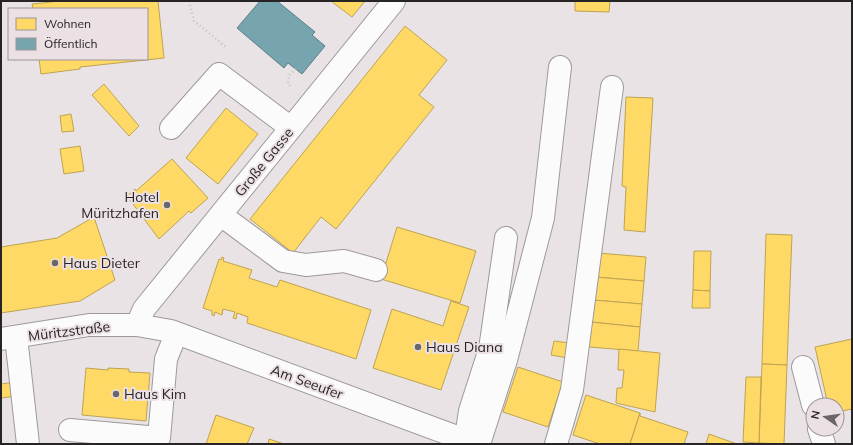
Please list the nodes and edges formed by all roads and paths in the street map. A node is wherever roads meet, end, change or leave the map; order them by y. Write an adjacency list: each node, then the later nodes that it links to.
1 (189, 1): 3 (path)
2 (394, 1): 7 (street, Große Gasse)
3 (228, 48)
4 (560, 67): 17 (street)
5 (612, 87): 19 (street)
6 (171, 128): 7 (street)
7 (291, 128): 8 (street, Große Gasse)
8 (221, 215): 10 (street); 11 (street, Große Gasse)
9 (506, 238): 17 (street)
10 (376, 270)
11 (137, 325): 12 (street, Am Seeufer); 13 (street, Müritzstraße)
12 (176, 334): 16 (street); 17 (street, Am Seeufer)
13 (8, 338): 18 (street)
14 (803, 367): 15 (street)
15 (811, 397)
16 (70, 430)
17 (472, 443)
18 (28, 444)
19 (556, 444)

